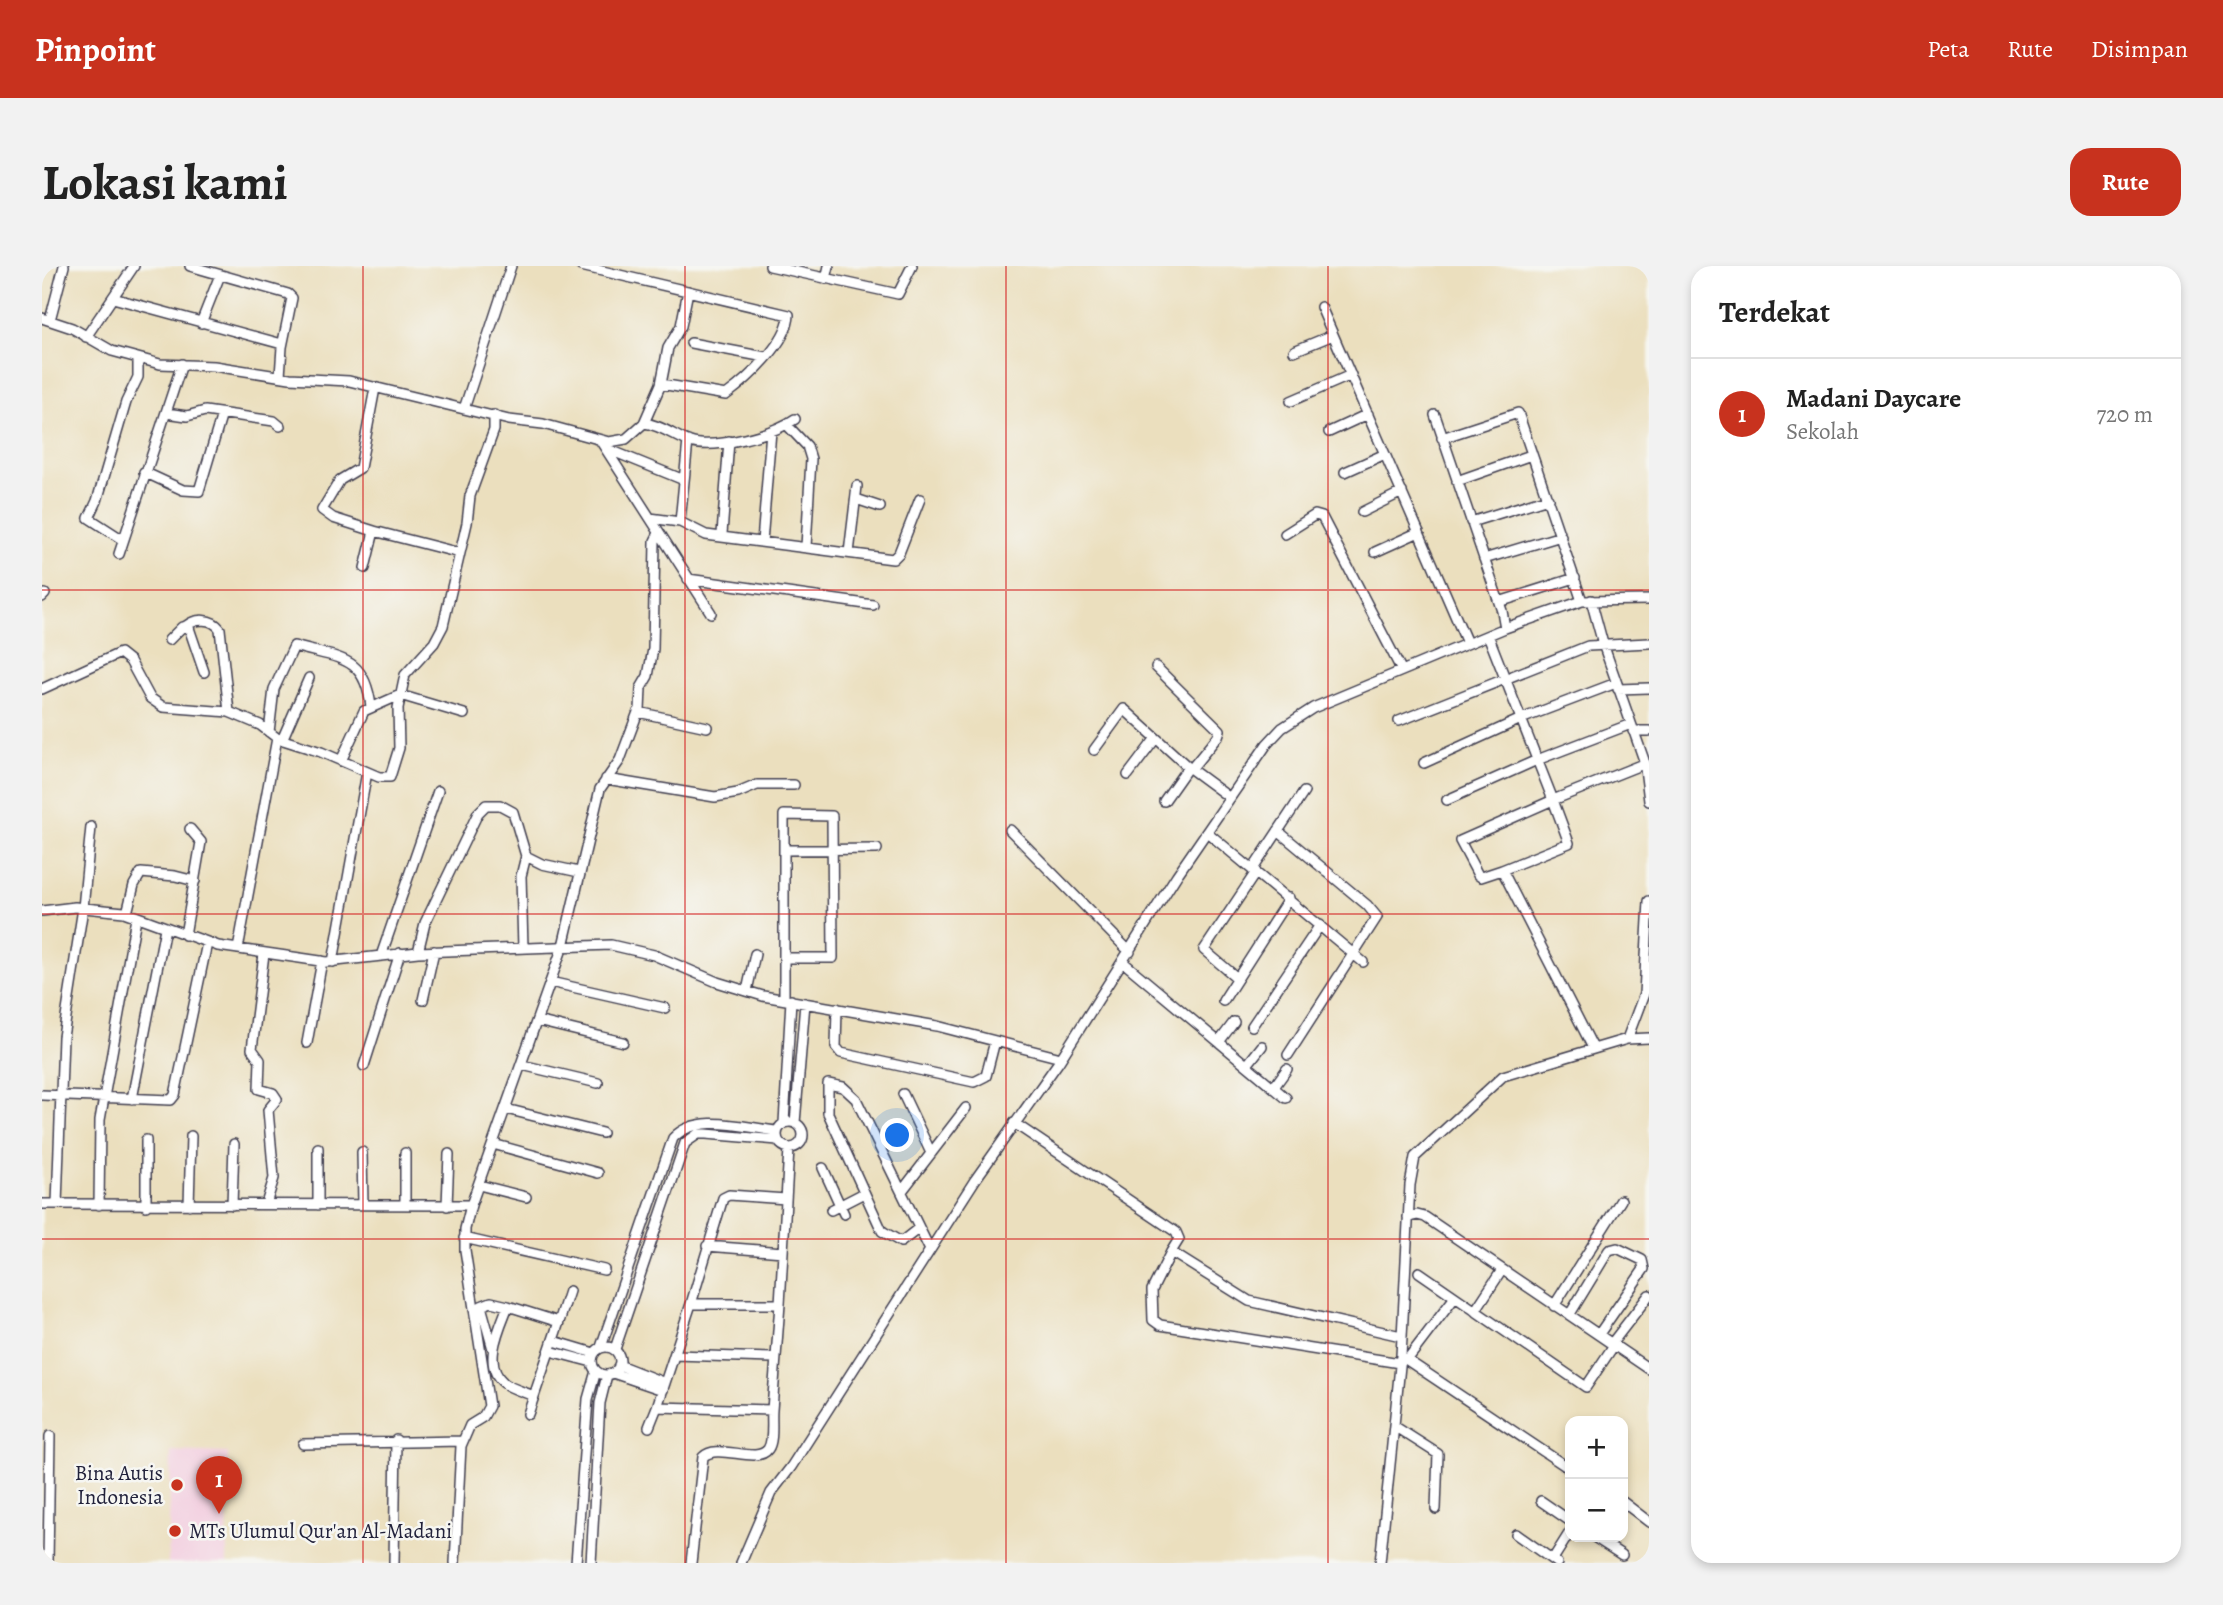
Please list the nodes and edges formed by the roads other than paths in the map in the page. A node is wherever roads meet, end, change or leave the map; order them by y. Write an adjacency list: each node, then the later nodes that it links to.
1 (64, 266): 14 (street)
2 (134, 266): 12 (street)
3 (190, 266): 9 (street)
4 (511, 266): 29 (street)
5 (581, 266): 11 (street)
6 (770, 266): 10 (street)
7 (829, 266): 10 (street)
8 (912, 266): 10 (street)
9 (220, 275): 15 (street); 19 (street)
10 (826, 279)
11 (688, 291): 21 (street); 26 (street)
12 (113, 298): 15 (street); 17 (street)
13 (1321, 307): 16 (street)
14 (46, 319): 17 (street)
15 (201, 323): 19 (street)
16 (1333, 335): 20 (street); 24 (street)
17 (86, 337): 22 (street)
18 (691, 343): 21 (street)
19 (282, 344): 25 (street)
20 (1294, 351)
21 (765, 358): 26 (street)
22 (138, 359): 23 (street); 65 (street)
23 (182, 364): 25 (street); 30 (street)
24 (1351, 375): 28 (street); 32 (street)
25 (280, 376): 27 (street)
26 (662, 384): 35 (street)
27 (374, 388): 29 (street); 59 (street)
28 (1291, 401)
29 (464, 409): 33 (street)
30 (166, 413): 31 (street); 45 (street)
31 (222, 414): 36 (street); 45 (street)
32 (1368, 414): 38 (street); 43 (street)
33 (494, 415): 42 (street); 69 (street)
34 (1435, 415): 39 (street)
35 (644, 423): 40 (street); 42 (street)
36 (280, 426)
37 (771, 431): 41 (street); 66 (street); 67 (street)
38 (1329, 432)
39 (1442, 438): 44 (street); 48 (street)
40 (688, 441): 41 (street); 47 (street)
41 (729, 441): 62 (street)
42 (603, 444): 47 (street); 56 (street)
43 (1385, 454): 46 (street); 50 (street)
44 (1531, 455): 48 (street); 51 (street)
45 (144, 472): 65 (street)
46 (1345, 472)
47 (684, 480): 57 (street)
48 (1457, 481): 58 (street)
49 (857, 486): 52 (street)
50 (1402, 492): 55 (street); 60 (street)
51 (1548, 498): 58 (street); 64 (street)
52 (856, 499): 54 (street); 70 (street)
53 (920, 499): 70 (street)
54 (880, 508)
55 (1362, 512)
56 (650, 519): 57 (street); 61 (street)
57 (680, 522): 62 (street)
58 (1471, 522): 72 (street)
59 (374, 531): 69 (street); 73 (street)
60 (1419, 532): 68 (street); 85 (street)
61 (659, 533): 75 (street); 98 (street)
62 (722, 534): 66 (street)
63 (1285, 534): 89 (street)
64 (1560, 536): 72 (street); 74 (street)
65 (123, 540): 71 (street)
66 (762, 542): 67 (street)
67 (806, 547): 70 (street)
68 (1375, 552)
69 (460, 553): 96 (street)
70 (849, 553)
71 (119, 554)
72 (1484, 559): 78 (street)
73 (365, 568)
74 (1575, 578): 77 (street); 78 (street)
75 (688, 579): 79 (street); 80 (street)
76 (1649, 600): 77 (street)
77 (1587, 601): 82 (street); 87 (street)
78 (1499, 603): 82 (street)
79 (873, 605)
80 (711, 613)
81 (186, 626): 84 (street); 90 (street); 99 (street)
82 (1505, 628): 83 (street)
83 (1488, 635): 85 (street); 92 (street)
84 (169, 640)
85 (1467, 643): 89 (street)
86 (1649, 643): 87 (street)
87 (1603, 644): 92 (street); 93 (street)
88 (1157, 667): 113 (street)
89 (1401, 669): 120 (street)
90 (204, 672)
91 (309, 678): 106 (street)
92 (1505, 678): 101 (street); 102 (street)
93 (1617, 686): 94 (street); 101 (street); 104 (street)
94 (1649, 688)
95 (42, 689): 99 (street)
96 (400, 695): 97 (street); 100 (street); 114 (street)
97 (371, 707): 106 (street); 110 (street)
98 (640, 711): 103 (street); 116 (street)
99 (229, 712): 106 (street)
100 (464, 714)
101 (1521, 719): 109 (street); 111 (street)
102 (1399, 721)
103 (708, 727)
104 (1632, 727): 105 (street); 109 (street); 112 (street)
105 (1649, 730)
106 (276, 737): 110 (street); 150 (street)
107 (1156, 738): 108 (street); 113 (street); 115 (street)
108 (1094, 750)
109 (1537, 760): 121 (street); 122 (street)
110 (341, 761): 114 (street)
111 (1424, 763)
112 (1643, 764): 122 (street); 124 (street)
113 (1190, 768): 120 (street); 123 (street)
114 (368, 772): 161 (street)
115 (1128, 775)
116 (606, 779): 117 (street); 136 (street)
117 (794, 785)
118 (438, 791): 158 (street)
119 (1304, 792): 129 (street)
120 (1230, 798): 128 (street)
121 (1447, 800)
122 (1553, 800): 134 (street); 134 (street)
123 (1164, 801)
124 (1649, 801)
125 (91, 827): 140 (street)
126 (190, 829): 137 (street)
127 (1010, 830): 153 (street)
128 (1207, 831): 135 (street); 153 (street)
129 (1278, 831): 135 (street); 157 (street)
130 (877, 849): 132 (street)
131 (784, 850): 132 (street); 132 (street); 159 (street)
132 (832, 850): 159 (street)
133 (526, 856): 136 (street); 149 (street); 152 (street)
134 (1502, 870): 183 (street)
135 (1254, 871): 138 (street); 164 (street)
136 (579, 872): 148 (street)
137 (195, 881): 142 (street); 146 (street)
138 (1289, 898): 144 (street); 164 (street)
139 (1649, 901): 177 (street)
140 (83, 908): 141 (street); 142 (street); 196 (street)
141 (42, 911)
142 (127, 913): 143 (street)
143 (136, 918): 145 (street); 197 (street)
144 (1320, 925): 157 (street); 175 (street)
145 (166, 928): 146 (street); 199 (street)
146 (185, 935): 147 (street)
147 (207, 943): 150 (street); 199 (street)
148 (563, 946): 149 (street); 165 (street); 166 (street)
149 (523, 948): 151 (street)
150 (239, 950): 155 (street)
151 (434, 951): 152 (street); 167 (street)
152 (418, 952): 154 (street)
153 (1130, 952): 162 (street)
154 (400, 953): 158 (street); 188 (street)
155 (264, 954): 160 (street); 227 (street)
156 (754, 954): 166 (street)
157 (1355, 954): 163 (street); 184 (street)
158 (381, 956): 161 (street)
159 (784, 958): 168 (street)
160 (322, 961): 161 (street); 181 (street)
161 (333, 962)
162 (1123, 962): 180 (street); 185 (street)
163 (1363, 962)
164 (1237, 978): 169 (street)
165 (550, 982): 171 (street); 173 (street)
166 (747, 991): 168 (street)
167 (424, 1000)
168 (788, 1000): 170 (street); 190 (street)
169 (1223, 1000)
170 (805, 1003): 172 (street); 191 (street)
171 (664, 1008)
172 (836, 1008): 178 (street); 178 (street)
173 (537, 1021): 179 (street); 186 (street)
174 (1234, 1022): 180 (street)
175 (1252, 1026)
176 (1649, 1038): 177 (street)
177 (1627, 1039): 183 (street)
178 (995, 1041): 185 (street)
179 (623, 1042)
180 (1219, 1042): 187 (street)
181 (307, 1043)
182 (1262, 1046): 187 (street)
183 (1593, 1048): 237 (street)
184 (1288, 1055)
185 (1061, 1058): 203 (street)
186 (522, 1065): 192 (street); 201 (street)
187 (1247, 1065): 193 (street)
188 (364, 1066)
189 (1287, 1069): 193 (street)
190 (787, 1071): 191 (street); 205 (street)
191 (799, 1072): 202 (street)
192 (598, 1083)
193 (1273, 1087): 198 (street)
194 (903, 1094): 215 (street)
195 (42, 1095): 196 (street)
196 (59, 1095): 197 (street); 226 (street)
197 (103, 1097): 199 (street); 228 (street)
198 (1286, 1098)
199 (132, 1099)
200 (966, 1108): 215 (street)
201 (506, 1109): 206 (street); 210 (street)
202 (795, 1123): 205 (street); 212 (street)
203 (1014, 1123): 241 (street); 243 (street)
204 (730, 1131): 205 (street); 262 (street); 266 (street)
205 (780, 1131): 212 (street)
206 (602, 1133)
207 (191, 1136): 229 (street)
208 (146, 1140): 235 (street)
209 (234, 1144): 230 (street)
210 (493, 1144): 218 (street); 219 (street)
211 (318, 1148): 231 (street)
212 (789, 1149): 223 (street)
213 (362, 1152): 232 (street)
214 (405, 1153): 233 (street)
215 (932, 1153): 220 (street)
216 (449, 1154): 236 (street)
217 (822, 1168): 221 (street)
218 (598, 1173)
219 (479, 1185): 222 (street); 234 (street)
220 (902, 1191): 221 (street); 238 (street)
221 (864, 1193): 238 (street)
222 (526, 1197)
223 (786, 1199): 240 (street); 242 (street)
224 (1621, 1200): 253 (street)
225 (42, 1204): 226 (street)
226 (57, 1204): 228 (street)
227 (266, 1204): 230 (street); 231 (street)
228 (99, 1205): 235 (street)
229 (189, 1205): 230 (street); 235 (street)
230 (232, 1205)
231 (318, 1205): 232 (street)
232 (363, 1205): 233 (street)
233 (405, 1205): 236 (street)
234 (471, 1205): 236 (street); 239 (street)
235 (146, 1206)
236 (446, 1206)
237 (1408, 1217): 245 (street); 259 (street)
238 (919, 1228): 241 (street)
239 (464, 1238): 244 (street); 280 (street)
240 (707, 1245): 242 (street); 250 (street)
241 (930, 1250): 299 (street)
242 (783, 1252): 251 (street)
243 (1171, 1252): 259 (street); 268 (street)
244 (604, 1270)
245 (1502, 1270): 253 (street); 255 (street)
246 (1419, 1272): 249 (street)
247 (569, 1291): 257 (street)
248 (1649, 1295): 254 (street)
249 (1455, 1297): 255 (street); 268 (street)
250 (691, 1304): 251 (street); 265 (street)
251 (779, 1304): 267 (street)
252 (508, 1306): 257 (street); 263 (street); 263 (street)
253 (1554, 1306): 256 (street)
254 (1645, 1308): 261 (street)
255 (1475, 1311): 261 (street)
256 (1570, 1314): 258 (street); 258 (street)
257 (558, 1322): 260 (street)
258 (1599, 1334): 261 (street)
259 (1401, 1336): 268 (street)
260 (554, 1341): 264 (street); 266 (street)
261 (1613, 1344): 269 (street)
262 (615, 1349): 266 (street); 270 (street)
263 (493, 1351): 272 (street)
264 (550, 1351): 266 (street); 272 (street)
265 (675, 1355): 267 (street); 271 (street)
266 (596, 1358): 270 (street); 296 (street)
267 (774, 1358): 274 (street)
268 (1403, 1359): 276 (street); 282 (street)
269 (1649, 1369)
270 (613, 1371): 271 (street); 297 (street)
271 (664, 1386): 273 (street)
272 (534, 1396): 275 (street)
273 (657, 1407): 274 (street); 277 (street)
274 (772, 1410): 298 (street)
275 (528, 1414)
276 (1394, 1426): 285 (street); 300 (street)
277 (649, 1427)
278 (50, 1436): 293 (street)
279 (396, 1440): 280 (street); 281 (street); 294 (street)
280 (462, 1441): 295 (street)
281 (303, 1444)
282 (1565, 1466)
283 (1541, 1501): 286 (street)
284 (1628, 1506): 287 (street)
285 (1436, 1509)
286 (1565, 1518)
287 (1649, 1521)
288 (1516, 1534): 292 (street)
289 (1565, 1542): 292 (street)
290 (1602, 1542): 291 (street)
291 (1622, 1555)
292 (1555, 1561)
293 (48, 1563)
294 (394, 1563)
295 (455, 1563)
296 (576, 1563)
297 (591, 1563)
298 (691, 1563)
299 (741, 1563)
300 (1380, 1563)

